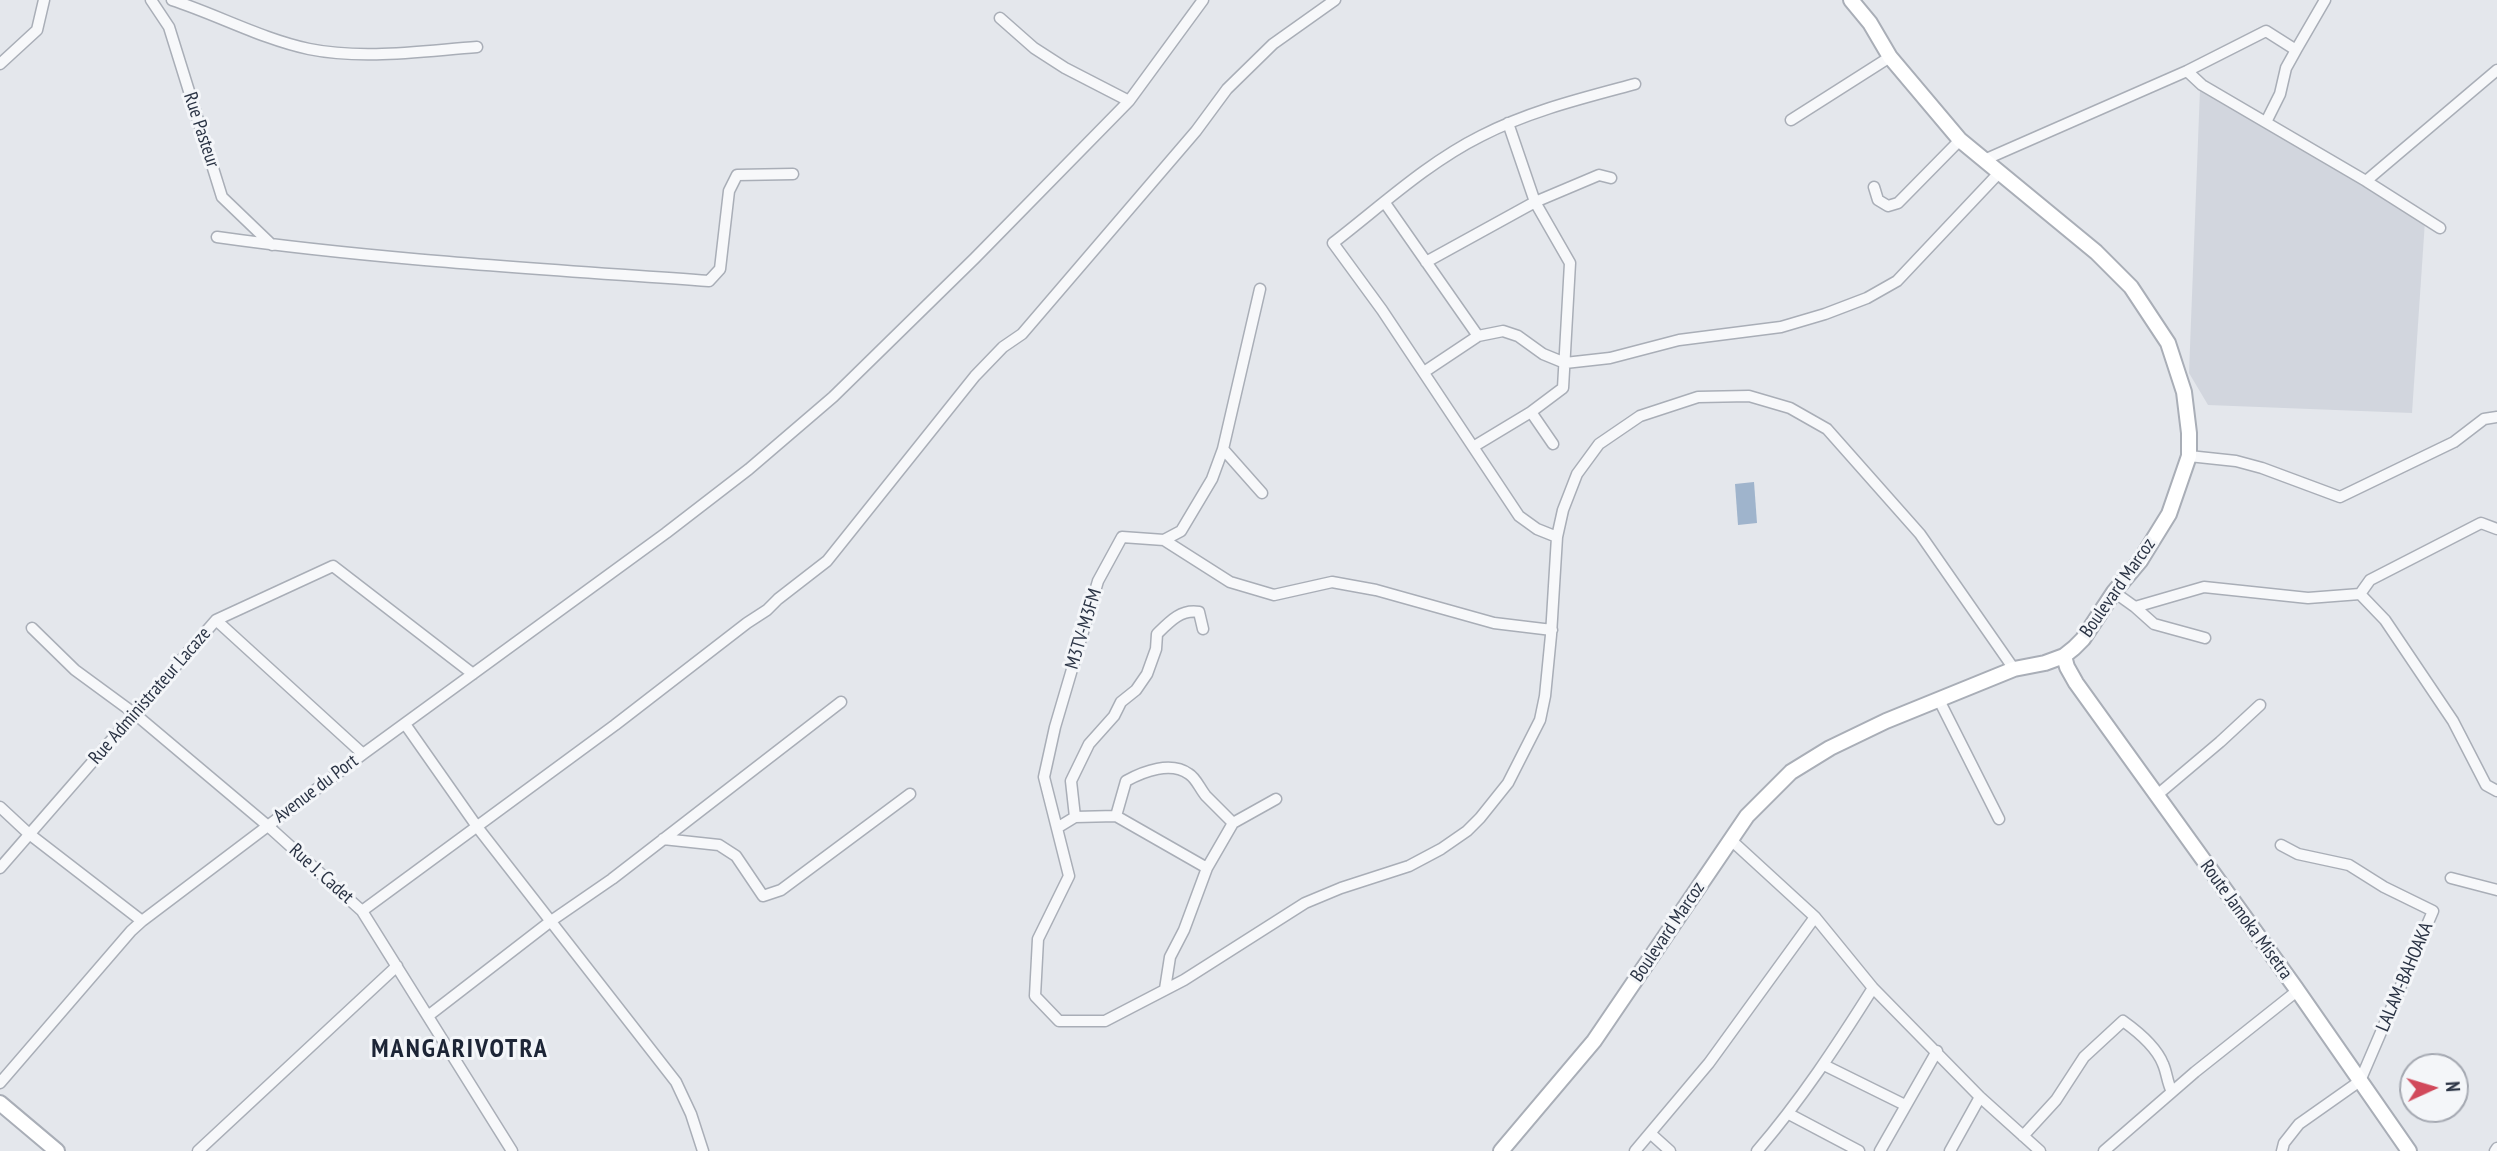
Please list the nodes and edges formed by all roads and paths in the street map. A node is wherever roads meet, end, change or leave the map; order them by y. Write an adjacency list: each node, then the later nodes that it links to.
1 (44, 0): 12 (street)
2 (151, 0): 31 (street, Rue Pasteur)
3 (172, 0): 9 (street)
4 (1203, 0): 16 (street, Avenue du Port)
5 (1335, 0): 74 (street)
6 (1851, 0): 11 (main road, Boulevard Marcoz)
7 (2325, 0): 10 (street)
8 (1000, 18): 16 (street)
9 (477, 47)
10 (2296, 50): 14 (street); 18 (street)
11 (1890, 58): 17 (street); 20 (main road, Boulevard Marcoz)
12 (0, 64)
13 (2497, 70): 25 (street)
14 (2187, 71): 18 (street); 21 (street)
15 (1635, 84): 19 (street)
16 (1129, 101): 57 (street, Avenue du Port)
17 (1791, 120)
18 (2266, 122): 25 (street)
19 (1508, 123): 27 (street); 28 (street)
20 (1960, 140): 21 (main road, Boulevard Marcoz); 26 (street)
21 (1984, 160): 23 (main road, Boulevard Marcoz)
22 (793, 174): 31 (street)
23 (1998, 174): 35 (street); 42 (main road, Boulevard Marcoz)
24 (1611, 178): 27 (street)
25 (2366, 181): 29 (street)
26 (1874, 187)
27 (1535, 202): 32 (street); 35 (street)
28 (1385, 203): 32 (street); 36 (street)
29 (2440, 228)
30 (217, 237): 31 (street)
31 (272, 245)
32 (1426, 262): 34 (street)
33 (1261, 289): 41 (street)
34 (1478, 336): 35 (street); 36 (street)
35 (1565, 363): 37 (street)
36 (1423, 372): 40 (street)
37 (1531, 412): 39 (street); 40 (street)
38 (2497, 416): 42 (street)
39 (1553, 444)
40 (1473, 447): 45 (street)
41 (1223, 449): 43 (street); 46 (street)
42 (2189, 456): 47 (main road, Boulevard Marcoz)
43 (1262, 493)
44 (2497, 529): 48 (street)
45 (1557, 537): 53 (street); 56 (street)
46 (1164, 540): 53 (street); 75 (street, M3TV-M3FM)
47 (2114, 592): 49 (street); 55 (main road, Boulevard Marcoz)
48 (2360, 594): 49 (street); 64 (street)
49 (2135, 607): 54 (street)
50 (216, 620): 57 (street, Rue Administrateur Lacaze); 61 (street, Rue Administrateur Lacaze); 63 (street)
51 (32, 628): 61 (street, Rue J. Cadet)
52 (1203, 629): 70 (street)
53 (1552, 630): 90 (street)
54 (2206, 638)
55 (2064, 656): 56 (main road, Boulevard Marcoz); 66 (main road, Route Jamoka Misetra)
56 (2014, 668): 58 (main road, Boulevard Marcoz)
57 (473, 674): 62 (street, Avenue du Port)
58 (1939, 700): 71 (street); 78 (main road, Boulevard Marcoz)
59 (841, 702): 77 (street)
60 (2260, 705): 66 (street)
61 (135, 714): 73 (street, Rue J. Cadet); 76 (street, Rue Administrateur Lacaze)
62 (404, 724): 63 (street, Avenue du Port); 74 (street)
63 (363, 754): 73 (street, Avenue du Port)
64 (2497, 792)
65 (910, 794): 77 (street)
66 (2156, 796): 91 (main road, Route Jamoka Misetra)
67 (1276, 799): 72 (street)
68 (0, 807): 76 (street)
69 (1116, 816): 70 (street); 72 (street); 81 (street)
70 (1075, 817): 75 (street)
71 (1999, 819)
72 (1233, 823): 81 (street)
73 (268, 826): 84 (street, Rue J. Cadet); 86 (street, Avenue du Port)
74 (478, 828): 84 (street); 87 (street)
75 (1057, 828): 90 (street, M3TV-M3FM)
76 (28, 833): 80 (street, Rue Administrateur Lacaze); 86 (street)
77 (663, 839): 87 (street)
78 (1731, 840): 85 (street); 108 (main road, Boulevard Marcoz)
79 (2281, 845): 95 (street, LALAM-BAHOAKA)
80 (0, 868)
81 (1207, 868): 90 (street)
82 (2451, 878): 83 (street)
83 (2497, 890)
84 (362, 911): 88 (street, Rue J. Cadet)
85 (1815, 917): 89 (street); 102 (street)
86 (142, 921): 96 (street, Avenue du Port)
87 (551, 921): 92 (street); 107 (street)
88 (397, 966): 92 (street, Rue J. Cadet); 105 (street)
89 (1872, 988): 93 (street); 94 (street)
90 (1165, 989)
91 (2297, 990): 95 (main road, Route Jamoka Misetra); 97 (street)
92 (428, 1016): 106 (street, Rue J. Cadet)
93 (1937, 1051): 98 (street); 100 (street)
94 (1825, 1065): 100 (street); 101 (street)
95 (2360, 1081): 117 (street); 118 (main road, Route Jamoka Misetra)
96 (0, 1083)
97 (2172, 1092): 103 (street); 116 (street)
98 (1980, 1097): 103 (street); 114 (street)
99 (0, 1103): 104 (main road)
100 (1905, 1105): 113 (street)
101 (1789, 1114): 111 (street); 112 (street)
102 (1650, 1133): 109 (street); 110 (street)
103 (2023, 1136): 115 (street)
104 (57, 1151)
105 (198, 1151)
106 (512, 1151)
107 (703, 1151)
108 (1501, 1151)
109 (1635, 1151)
110 (1670, 1151)
111 (1757, 1151)
112 (1859, 1151)
113 (1880, 1151)
114 (1950, 1151)
115 (2040, 1151)
116 (2104, 1151)
117 (2282, 1151)
118 (2409, 1151)

